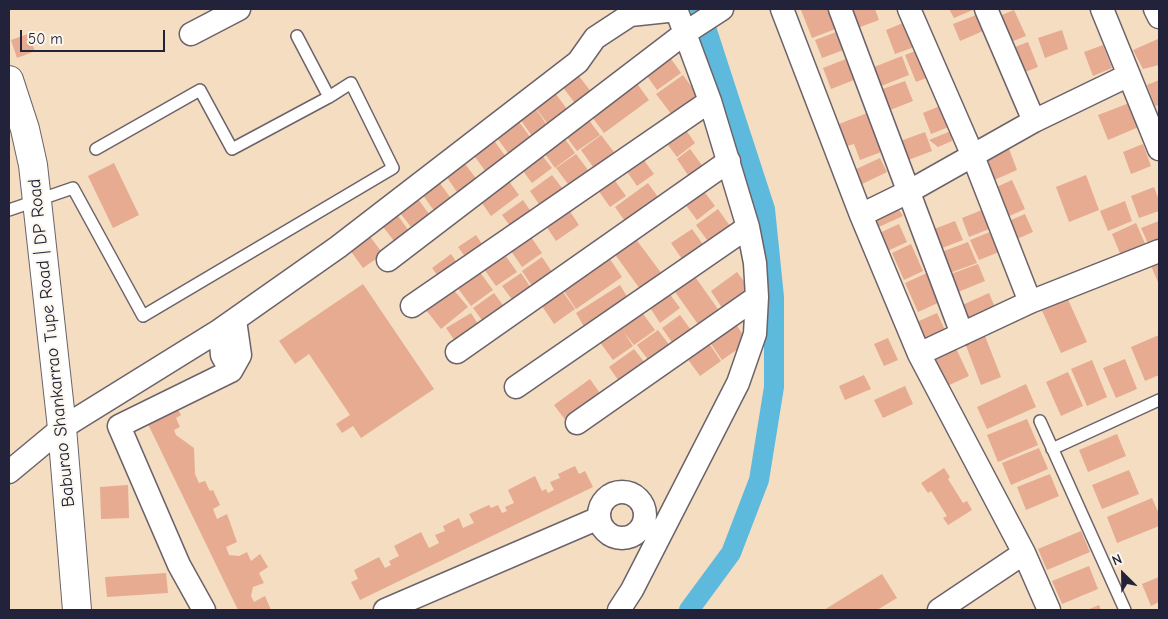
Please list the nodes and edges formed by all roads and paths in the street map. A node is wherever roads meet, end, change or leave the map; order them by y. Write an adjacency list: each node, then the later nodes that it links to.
1 (238, 9): 12 (street)
2 (677, 9): 11 (street); 33 (street)
3 (722, 9): 11 (street)
4 (782, 9): 26 (street)
5 (840, 9): 23 (street)
6 (909, 9): 21 (street)
7 (986, 9): 18 (street)
8 (1102, 9): 14 (street)
9 (1155, 9): 10 (street)
10 (1159, 18)
11 (689, 30): 17 (street); 29 (street)
12 (191, 34)
13 (297, 36): 16 (lane)
14 (1129, 75): 18 (street); 20 (street)
15 (10, 85): 24 (street, Baburao Shankarrao Tupe Road | DP Road)
16 (329, 97): 19 (lane); 24 (lane)
17 (710, 101): 22 (street); 32 (street)
18 (1034, 121): 21 (street)
19 (96, 149)
20 (1159, 149)
21 (973, 156): 23 (street); 31 (street)
22 (729, 161): 27 (street); 35 (street)
23 (908, 192): 26 (street); 34 (street)
24 (38, 199): 25 (lane); 41 (street, Baburao Shankarrao Tupe Road | DP Road)
25 (9, 210)
26 (861, 215): 36 (street)
27 (748, 227): 30 (street); 37 (street)
28 (1159, 251): 31 (street)
29 (388, 260)
30 (757, 297): 40 (street); 50 (street)
31 (1030, 302): 34 (street)
32 (412, 306)
33 (228, 325): 41 (street); 48 (street)
34 (962, 334): 36 (street)
35 (458, 352)
36 (919, 354): 45 (street)
37 (516, 387)
38 (1159, 400): 42 (lane)
39 (1040, 421): 42 (lane)
40 (577, 423)
41 (62, 428): 43 (street); 47 (street, Baburao Shankarrao Tupe Road | DP Road)
42 (1052, 449): 52 (lane)
43 (9, 472)
44 (599, 518): 49 (street)
45 (1024, 553): 46 (street); 51 (street)
46 (947, 608)
47 (77, 610)
48 (204, 610)
49 (385, 610)
50 (619, 610)
51 (1048, 610)
52 (1125, 610)

